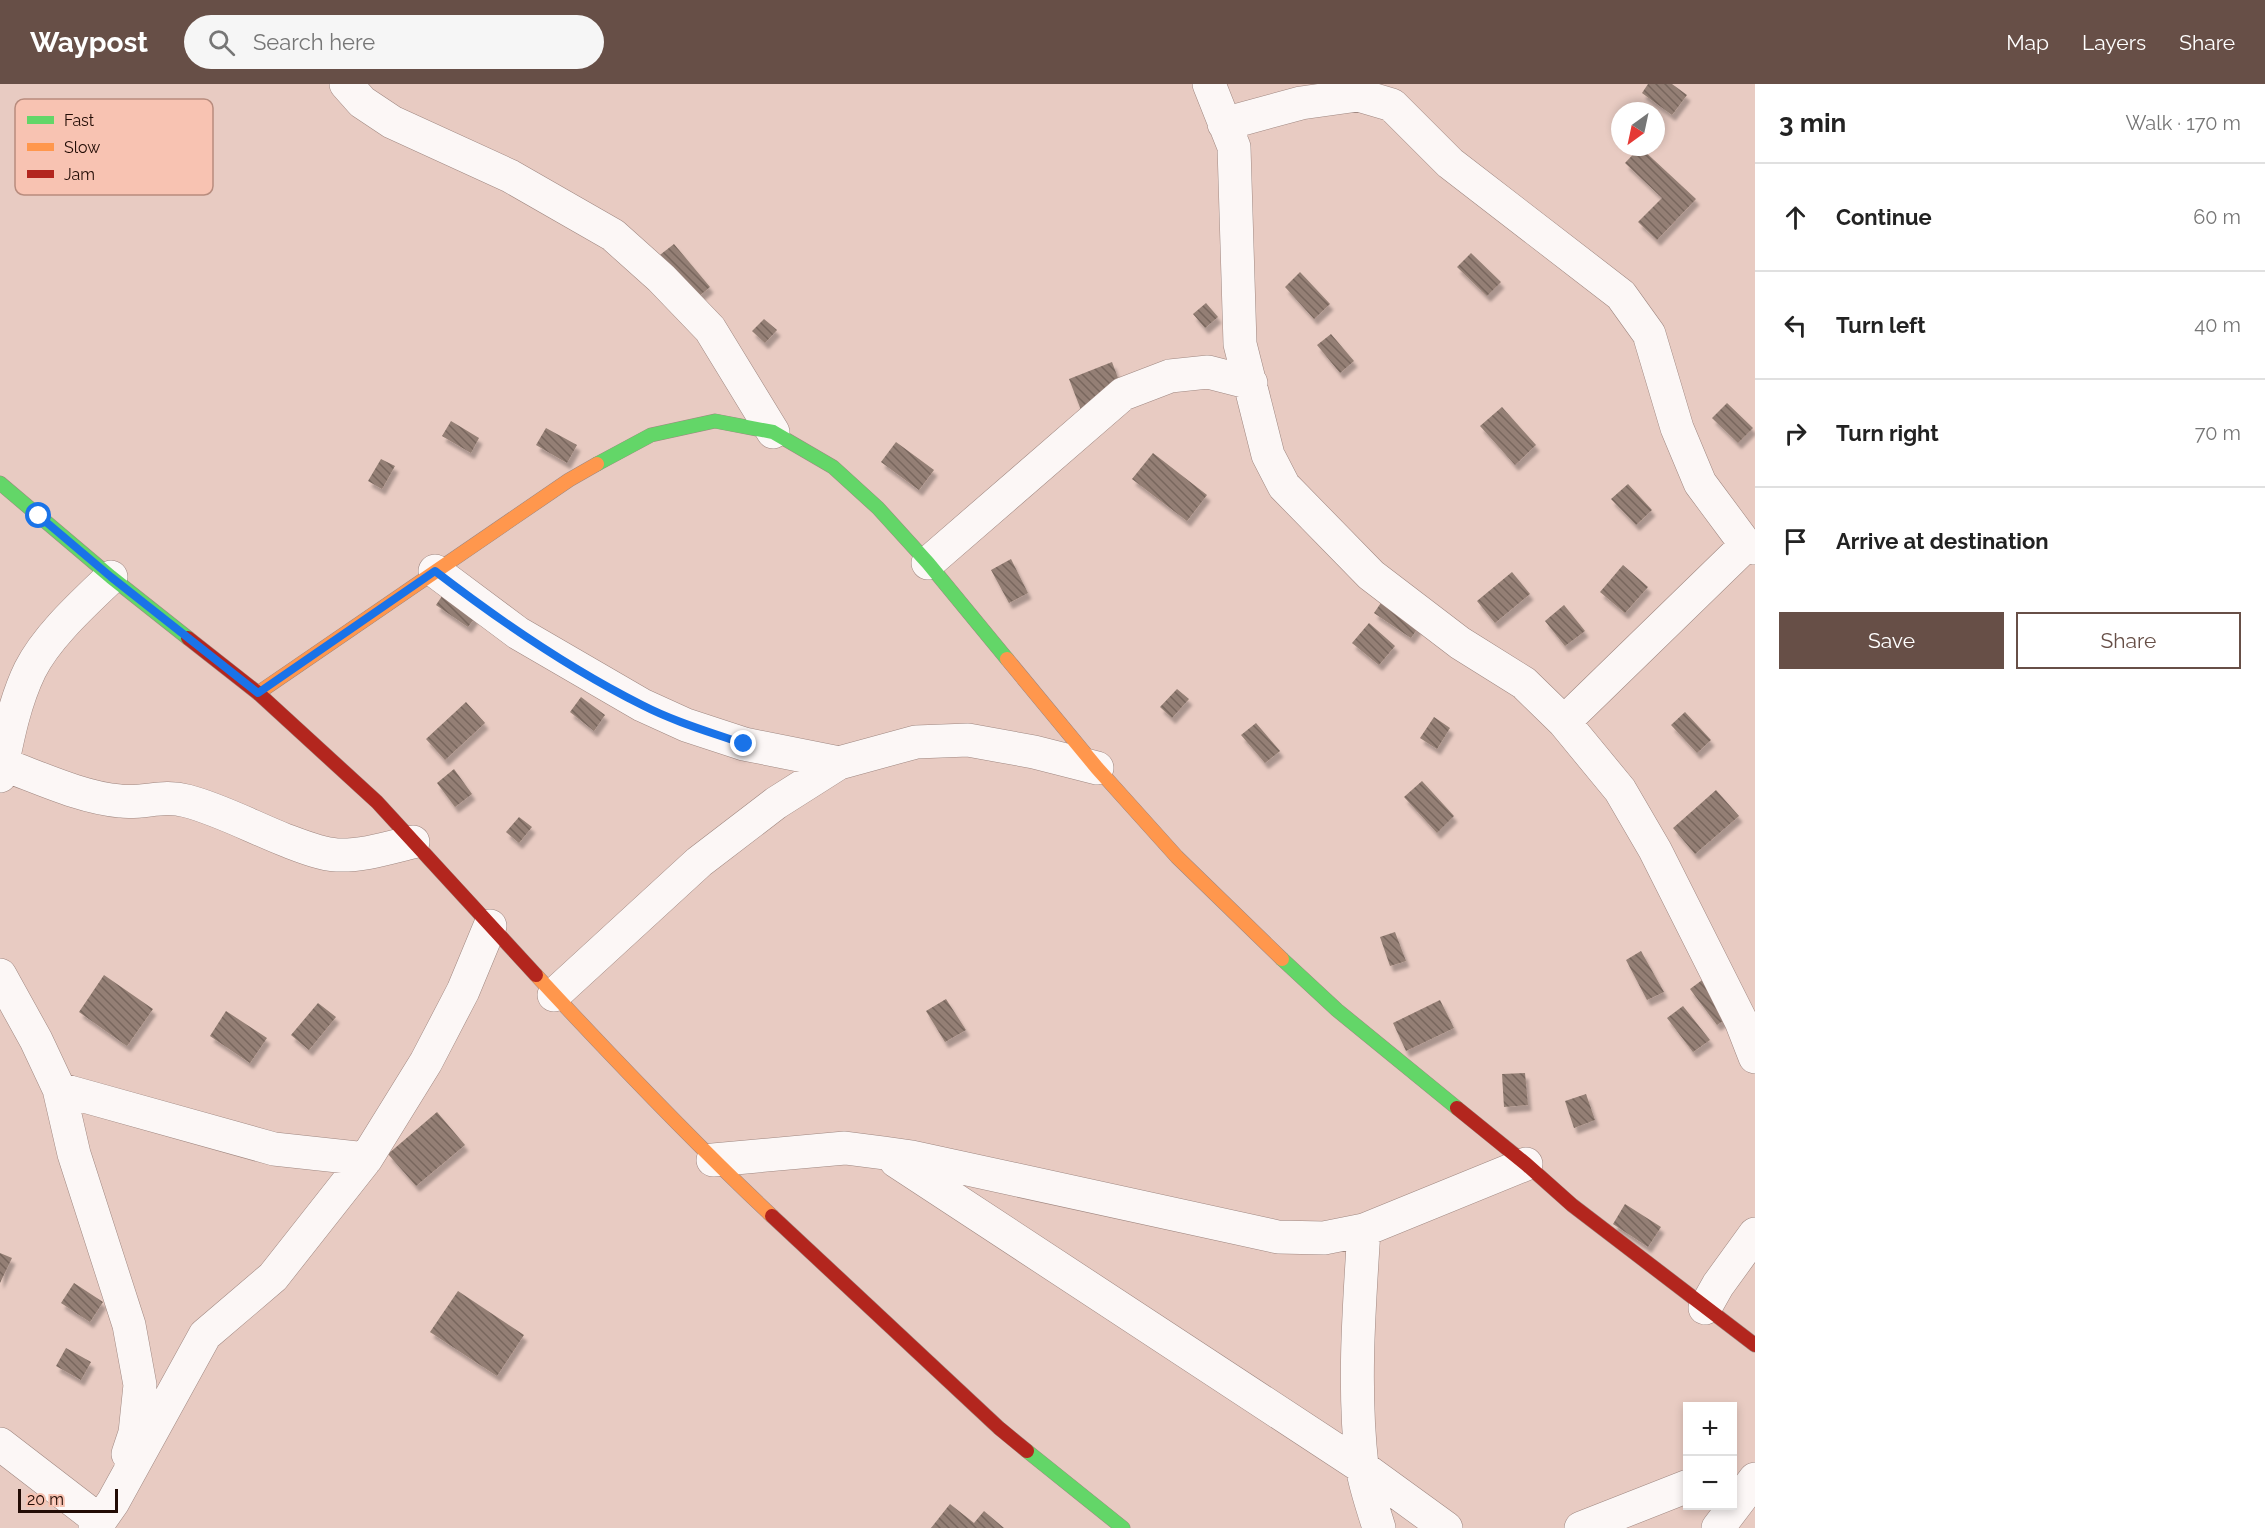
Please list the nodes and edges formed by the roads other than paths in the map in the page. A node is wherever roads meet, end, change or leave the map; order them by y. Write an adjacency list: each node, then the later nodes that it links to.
1 (346, 84): 6 (street)
2 (1209, 84): 4 (street)
3 (1346, 91): 4 (street); 8 (street)
4 (1224, 124): 5 (street)
5 (1251, 383): 9 (street); 14 (street)
6 (773, 432): 9 (street); 10 (street)
7 (0, 483): 11 (street)
8 (1750, 547): 14 (street)
9 (928, 563): 16 (street)
10 (435, 571): 12 (street); 15 (street)
11 (111, 577): 12 (street); 13 (street)
12 (258, 693): 18 (street)
13 (8, 704): 17 (street)
14 (1564, 722): 22 (street)
15 (839, 763): 16 (street); 21 (street)
16 (1096, 768): 27 (street)
17 (1, 770): 18 (street)
18 (413, 842): 19 (street)
19 (490, 926): 21 (street); 25 (street)
20 (3, 984): 23 (street)
21 (554, 994): 26 (street)
22 (1755, 1057)
23 (59, 1089): 25 (street); 38 (street)
24 (884, 1153): 26 (street); 28 (street); 35 (street)
25 (366, 1159): 38 (street)
26 (713, 1160): 39 (street)
27 (1526, 1164): 28 (street); 30 (street)
28 (1364, 1230): 35 (street)
29 (1755, 1234): 30 (street)
30 (1705, 1308): 31 (street)
31 (1755, 1345)
32 (0, 1444): 38 (street)
33 (1755, 1460): 34 (street)
34 (1737, 1466)
35 (1362, 1467): 40 (street); 41 (street)
36 (1755, 1479): 43 (street)
37 (1683, 1488): 42 (street)
38 (105, 1520)
39 (1123, 1528)
40 (1379, 1528)
41 (1446, 1528)
42 (1581, 1528)
43 (1718, 1528)

